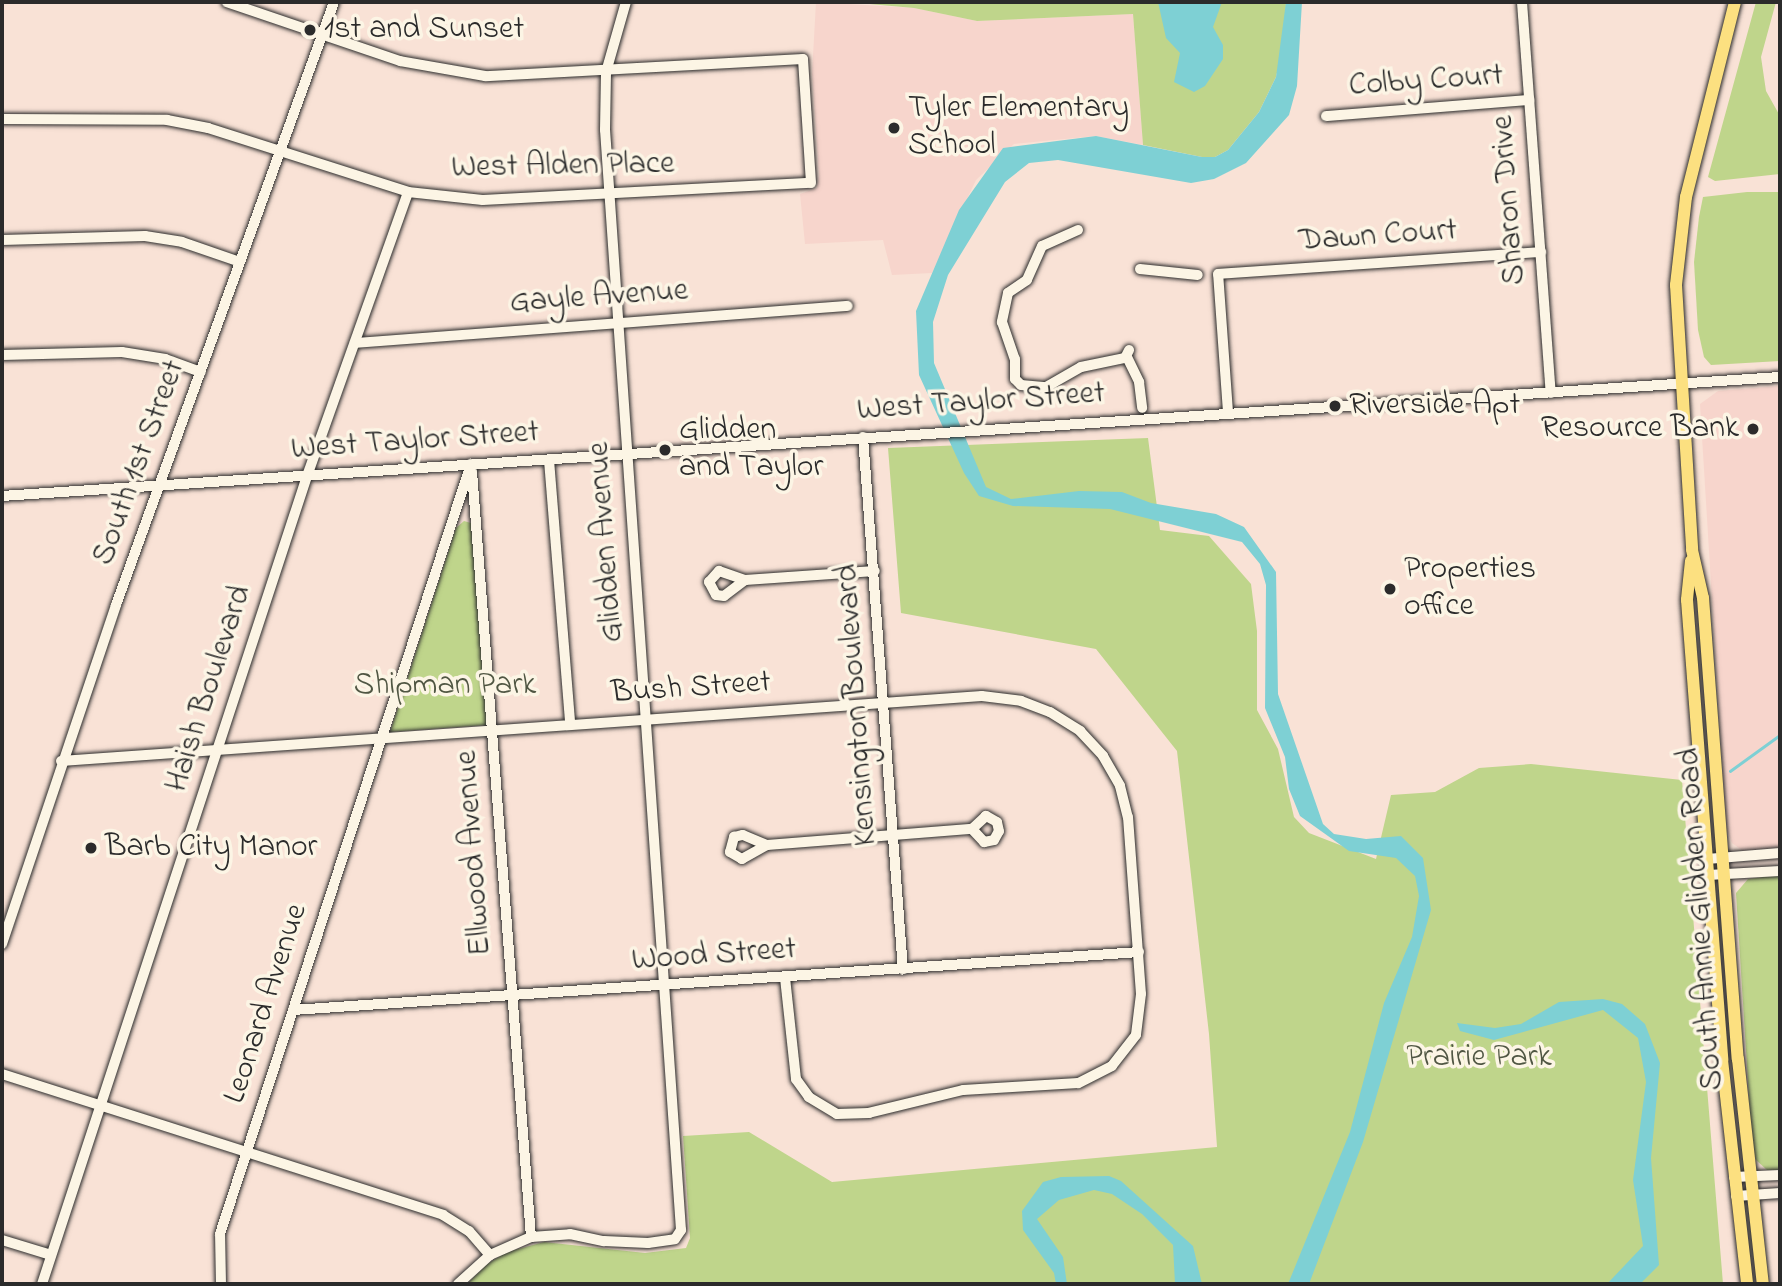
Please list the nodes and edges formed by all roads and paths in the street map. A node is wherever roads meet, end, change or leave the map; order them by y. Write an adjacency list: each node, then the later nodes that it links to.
1 (227, 2): 6 (street)
2 (334, 2): 6 (street, South 1st Street)
3 (626, 2): 7 (street, Glidden Avenue)
4 (1522, 2): 8 (street, Sharon Drive)
5 (1735, 2): 26 (main road, South Annie Glidden Road)
6 (322, 34): 7 (street); 11 (street, South 1st Street)
7 (606, 72): 13 (street, Glidden Avenue); 13 (street, West Alden Place)
8 (1529, 100): 9 (street, Colby Court); 16 (street, Sharon Drive)
9 (1326, 116)
10 (2, 119): 11 (street, West Alden Place)
11 (280, 151): 12 (street, West Alden Place); 17 (street, South 1st Street)
12 (408, 192): 13 (street, West Alden Place); 22 (street, Haish Boulevard)
13 (610, 196): 21 (street, Glidden Avenue)
14 (1078, 230): 28 (street)
15 (2, 240): 17 (street)
16 (1541, 252): 27 (street, Sharon Drive); 29 (street, Dawn Court)
17 (240, 262): 24 (street, South 1st Street)
18 (1140, 269): 19 (street)
19 (1198, 275)
20 (848, 306): 21 (street, Gayle Avenue)
21 (619, 322): 22 (street, Gayle Avenue); 31 (street, Glidden Avenue)
22 (355, 343): 34 (street, Haish Boulevard)
23 (2, 355): 24 (street)
24 (201, 372): 35 (street, South 1st Street)
25 (1780, 377): 26 (street, West Taylor Street)
26 (1681, 385): 27 (street, West Taylor Street); 37 (main road, South Annie Glidden Road)
27 (1551, 393): 29 (street, West Taylor Street)
28 (1142, 408)
29 (1228, 412): 30 (street, West Taylor Street)
30 (863, 437): 31 (street, West Taylor Street); 38 (street, Kensington Boulevard)
31 (627, 455): 32 (street, West Taylor Street); 41 (street, Glidden Avenue)
32 (549, 460): 33 (street, West Taylor Street); 42 (street)
33 (471, 464): 34 (street, West Taylor Street); 43 (street, Ellwood Avenue); 44 (street, Leonard Avenue)
34 (307, 476): 35 (street, West Taylor Street); 45 (street, Haish Boulevard)
35 (159, 486): 36 (street, West Taylor Street); 46 (street, South 1st Street)
36 (2, 496)
37 (1692, 550): 51 (main road, South Annie Glidden Road); 52 (main road, South Annie Glidden Road)
38 (875, 571): 39 (street); 40 (street, Kensington Boulevard)
39 (745, 580)
40 (884, 703): 41 (street, Bush Street); 48 (street, Kensington Boulevard); 57 (street, Bush Street)
41 (645, 718): 42 (street, Bush Street); 60 (street, Glidden Avenue)
42 (570, 723): 43 (street, Bush Street)
43 (492, 729): 44 (street, Bush Street); 61 (street, Ellwood Avenue)
44 (381, 738): 45 (street, Bush Street); 62 (street, Leonard Avenue)
45 (218, 748): 46 (street, Bush Street); 64 (street, Haish Boulevard)
46 (61, 761): 56 (street, South 1st Street)
47 (972, 829): 48 (street)
48 (894, 835): 49 (street); 58 (street, Kensington Boulevard)
49 (766, 845)
50 (1780, 853): 51 (street)
51 (1723, 858): 52 (street); 54 (main road, South Annie Glidden Road)
52 (1707, 859): 55 (main road, South Annie Glidden Road)
53 (1780, 871): 54 (street)
54 (1724, 874): 55 (street); 68 (main road, South Annie Glidden Road)
55 (1708, 875): 67 (main road, South Annie Glidden Road)
56 (2, 944)
57 (1139, 952): 58 (street, Wood Street); 59 (street, Bush Street)
58 (903, 970): 59 (street, Wood Street)
59 (785, 978): 60 (street, Wood Street)
60 (665, 986): 61 (street, Wood Street); 72 (street, Glidden Avenue)
61 (512, 995): 62 (street, Wood Street); 72 (street, Ellwood Avenue)
62 (293, 1010): 65 (street, Leonard Avenue)
63 (2, 1074): 64 (street)
64 (100, 1106): 65 (street); 74 (street, Haish Boulevard)
65 (245, 1153): 75 (street); 77 (street, Leonard Avenue)
66 (1780, 1175): 68 (street)
67 (1734, 1177): 68 (street); 71 (main road, South Annie Glidden Road)
68 (1751, 1177): 70 (main road, South Annie Glidden Road)
69 (1780, 1193): 70 (street)
70 (1752, 1194): 71 (street); 80 (main road, South Annie Glidden Road)
71 (1736, 1196): 79 (main road, South Annie Glidden Road)
72 (531, 1237): 75 (street)
73 (2, 1240): 74 (street)
74 (51, 1255): 76 (street, Haish Boulevard)
75 (490, 1255): 78 (street)
76 (41, 1284)
77 (222, 1284)
78 (458, 1284)
79 (1747, 1284)
80 (1762, 1284)

